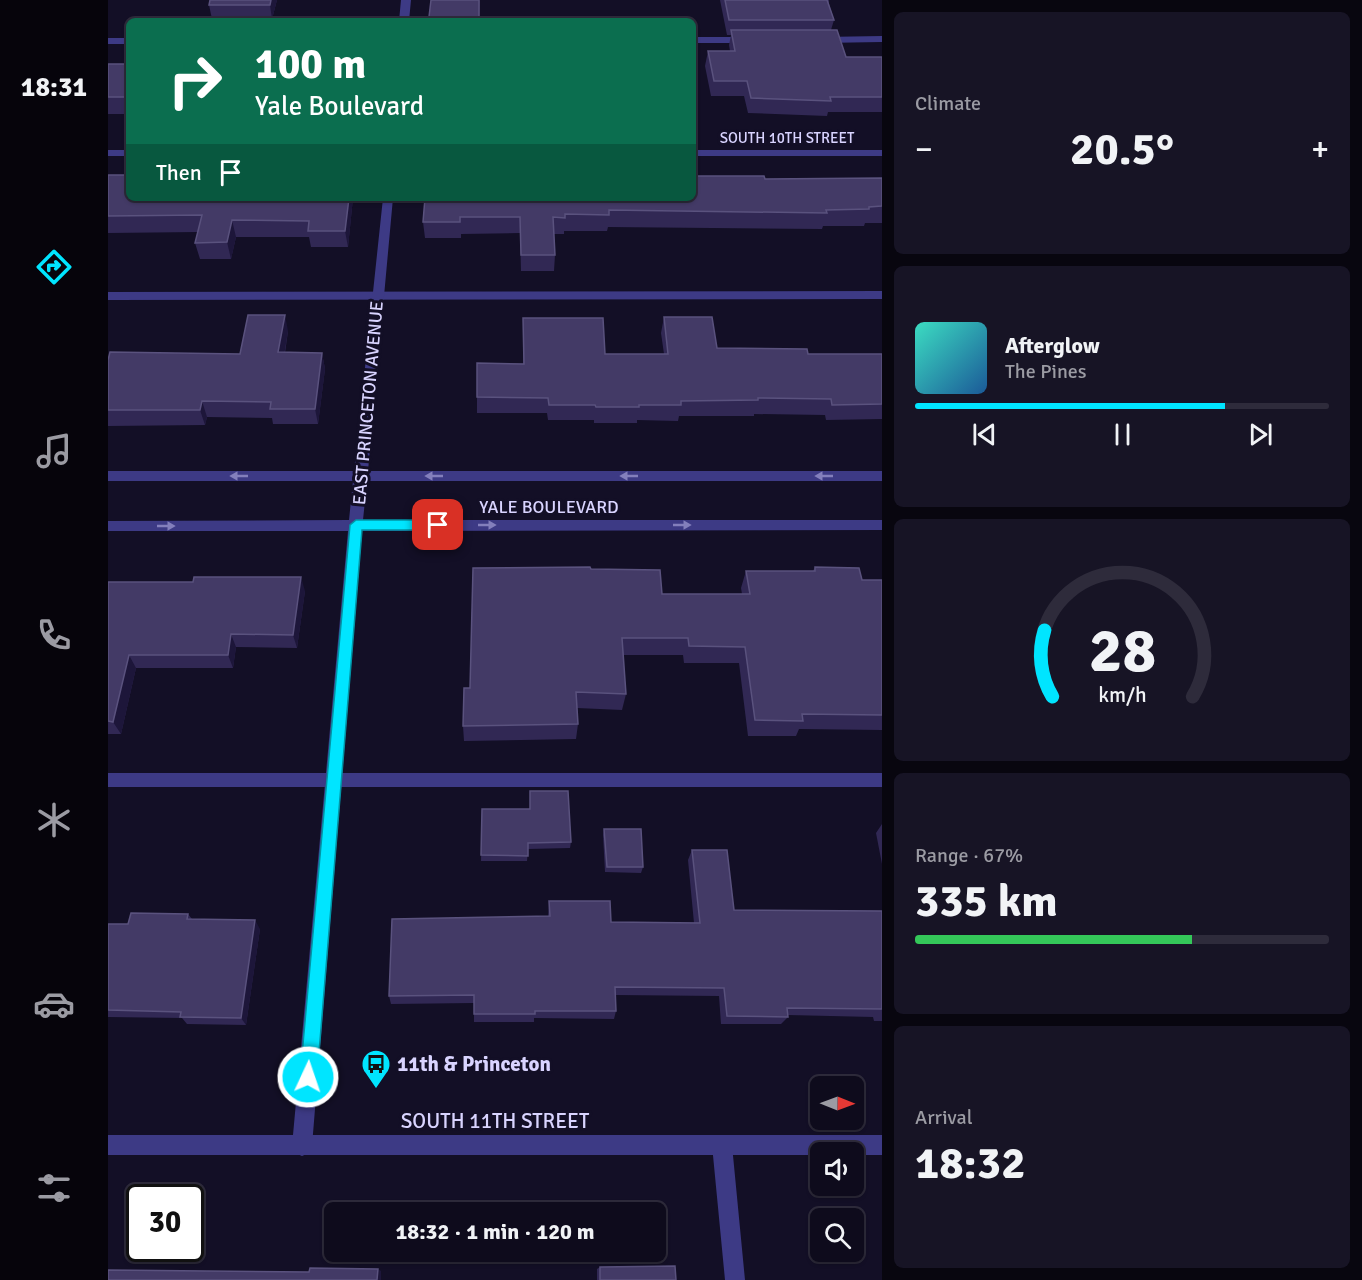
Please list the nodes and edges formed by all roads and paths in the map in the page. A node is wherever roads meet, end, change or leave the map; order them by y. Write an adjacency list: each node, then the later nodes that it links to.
1 (406, 0): 2 (street)
2 (404, 18)
3 (882, 39): 6 (street)
4 (696, 40): 5 (street)
5 (764, 40)
6 (811, 40)
7 (108, 41): 8 (street)
8 (126, 41)
9 (108, 153): 10 (street)
10 (126, 153)
11 (696, 153): 12 (street, SOUTH 10TH STREET)
12 (882, 153)
13 (388, 201): 16 (street, EAST PRINCETON AVENUE)
14 (108, 296): 16 (street)
15 (882, 296): 16 (street)
16 (378, 297): 17 (street, EAST PRINCETON AVENUE)
17 (361, 475): 18 (street, YALE BOULEVARD, one-way to 18); 19 (street, YALE BOULEVARD, one-way to 17); 20 (street, EAST PRINCETON AVENUE)
18 (108, 476)
19 (882, 476)
20 (356, 525): 21 (street, YALE BOULEVARD, one-way to 21); 22 (street, YALE BOULEVARD, one-way to 20); 25 (street, EAST PRINCETON AVENUE)
21 (882, 525)
22 (108, 526)
23 (108, 780): 25 (street)
24 (882, 780): 25 (street)
25 (334, 781): 29 (street, EAST PRINCETON AVENUE)
26 (108, 1145): 29 (street, SOUTH 11TH STREET)
27 (722, 1145): 28 (street, SOUTH 11TH STREET); 29 (street, SOUTH 11TH STREET); 30 (street)
28 (882, 1145)
29 (302, 1146)
30 (735, 1280)

